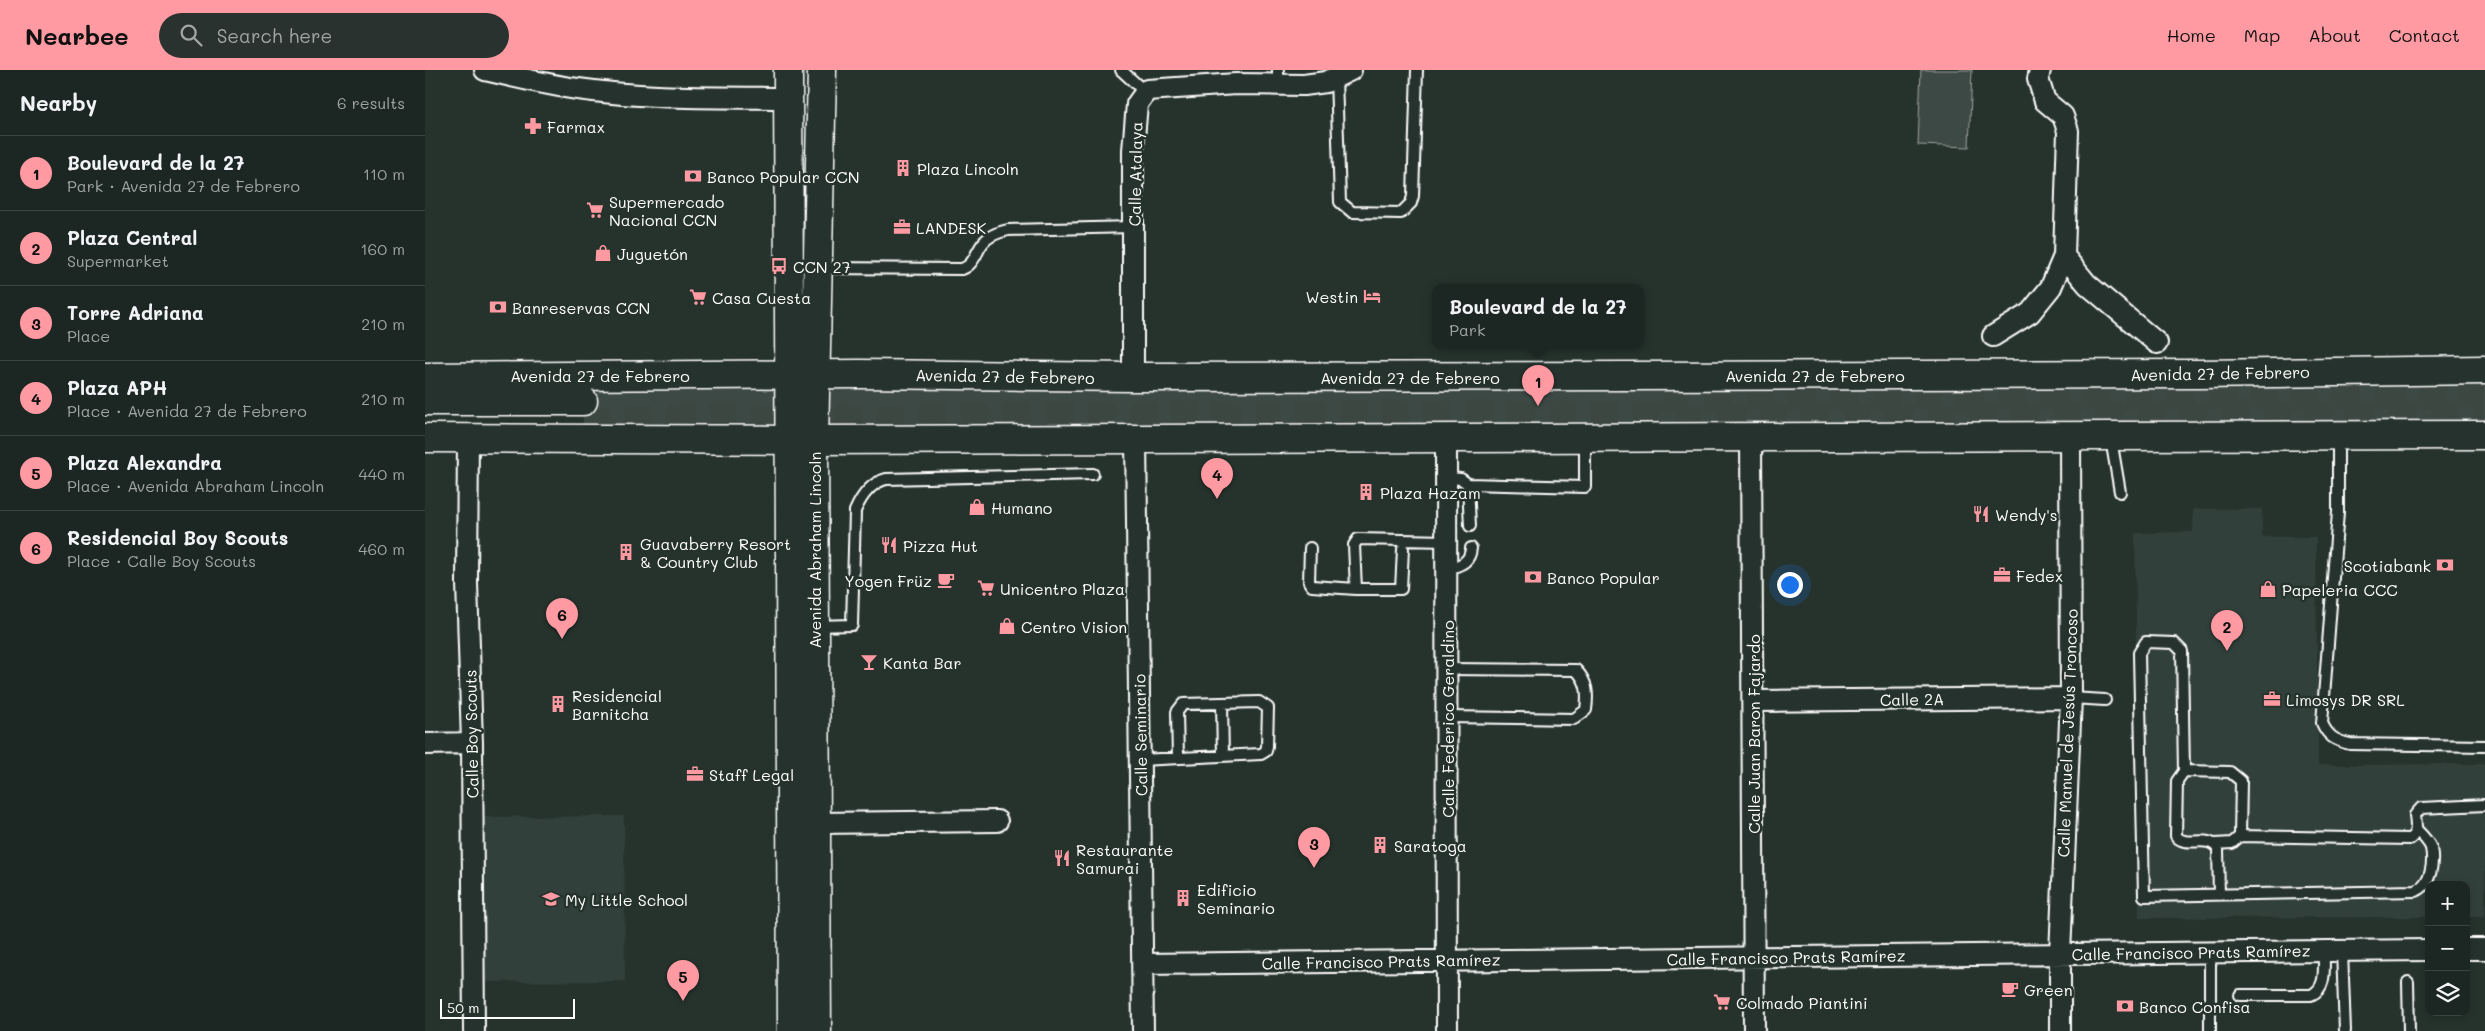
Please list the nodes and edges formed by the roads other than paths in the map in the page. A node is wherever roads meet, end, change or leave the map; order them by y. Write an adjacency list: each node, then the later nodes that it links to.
1 (788, 70): 10 (main road, Avenida Abraham Lincoln)
2 (822, 70): 13 (main road, Avenida Abraham Lincoln)
3 (1121, 70): 9 (lane)
4 (1417, 70): 7 (lane)
5 (2040, 70): 12 (street)
6 (492, 72): 10 (street)
7 (1343, 73): 8 (street)
8 (1278, 77): 9 (street)
9 (1145, 92): 11 (street, Calle Atalaya)
10 (788, 98): 19 (main road, Avenida Abraham Lincoln)
11 (1133, 227): 13 (lane); 21 (street, Calle Atalaya)
12 (2064, 256): 14 (street); 15 (street)
13 (818, 268): 19 (main road, Avenida Abraham Lincoln)
14 (1993, 336)
15 (2157, 343)
16 (2485, 360): 18 (main road)
17 (2485, 370): 18 (main road, Avenida 27 de Febrero)
18 (2451, 371): 21 (main road, Avenida 27 de Febrero)
19 (801, 374): 20 (main road, Avenida 27 de Febrero); 21 (main road, Avenida 27 de Febrero); 34 (main road, Avenida Abraham Lincoln)
20 (425, 377)
21 (1133, 377)
22 (425, 402): 23 (main road)
23 (425, 418)
24 (2485, 435): 27 (main road)
25 (2071, 436): 26 (main road); 29 (main road); 48 (street, Calle Manuel de Jesús Troncoso)
26 (2111, 436): 27 (main road); 38 (lane)
27 (2338, 436): 55 (lane)
28 (1585, 437): 29 (main road); 33 (main road); 37 (lane)
29 (1751, 437): 50 (street, Calle Juan Baron Fajardo)
30 (425, 438): 31 (main road)
31 (468, 438): 34 (main road); 53 (street, Calle Boy Scouts)
32 (1136, 438): 33 (main road); 34 (main road); 58 (street, Calle Seminario)
33 (1446, 438): 36 (street, Calle Federico Geraldino)
34 (801, 440): 46 (main road, Avenida Abraham Lincoln); 79 (main road, Avenida Abraham Lincoln)
35 (1093, 474): 46 (lane)
36 (1446, 478): 37 (lane); 40 (street, Calle Federico Geraldino)
37 (1468, 484): 39 (lane)
38 (2120, 492)
39 (1470, 526)
40 (1446, 541): 44 (street, Calle Federico Geraldino); 45 (lane)
41 (1310, 548): 45 (lane)
42 (1471, 548): 44 (lane)
43 (1403, 549): 45 (lane)
44 (1447, 570): 47 (street, Calle Federico Geraldino)
45 (1355, 589)
46 (815, 626): 62 (main road, Avenida Abraham Lincoln)
47 (1447, 669): 52 (street, Calle Federico Geraldino); 52 (lane)
48 (2071, 698): 49 (lane); 50 (street, Calle 2A); 72 (street, Calle Manuel de Jesús Troncoso)
49 (2105, 700)
50 (1753, 701): 73 (street, Calle Juan Baron Fajardo)
51 (1222, 703): 56 (lane); 56 (lane); 57 (lane)
52 (1447, 717): 74 (street, Calle Federico Geraldino)
53 (472, 743): 54 (street); 78 (street, Calle Boy Scouts)
54 (425, 744)
55 (2485, 746)
56 (1223, 756): 57 (lane)
57 (1178, 758): 58 (lane)
58 (1140, 760): 75 (street, Calle Seminario)
59 (2184, 771): 64 (lane); 65 (lane); 66 (lane)
60 (2485, 805): 63 (lane)
61 (997, 821): 62 (street)
62 (815, 823): 80 (main road, Avenida Abraham Lincoln)
63 (2416, 829): 64 (lane); 66 (lane)
64 (2240, 836): 65 (lane)
65 (2215, 844): 66 (lane)
66 (2219, 895)
67 (2485, 949): 69 (street)
68 (2425, 950): 70 (street, Calle Francisco Prats Ramírez)
69 (2470, 950)
70 (2333, 951): 71 (street, Calle Francisco Prats Ramírez); 77 (lane); 86 (lane)
71 (2210, 952): 72 (street, Calle Francisco Prats Ramírez); 85 (lane)
72 (2060, 954): 73 (street, Calle Francisco Prats Ramírez); 84 (street, Calle Manuel de Jesús Troncoso)
73 (1754, 957): 74 (street, Calle Francisco Prats Ramírez); 83 (street, Calle Juan Baron Fajardo)
74 (1447, 960): 75 (street, Calle Francisco Prats Ramírez); 82 (street, Calle Federico Geraldino)
75 (1143, 964): 81 (street, Calle Seminario)
76 (2408, 982): 87 (lane)
77 (2240, 996)
78 (474, 1031)
79 (792, 1031)
80 (817, 1031)
81 (1143, 1031)
82 (1447, 1031)
83 (1754, 1031)
84 (2060, 1031)
85 (2210, 1031)
86 (2345, 1031)
87 (2409, 1031)

